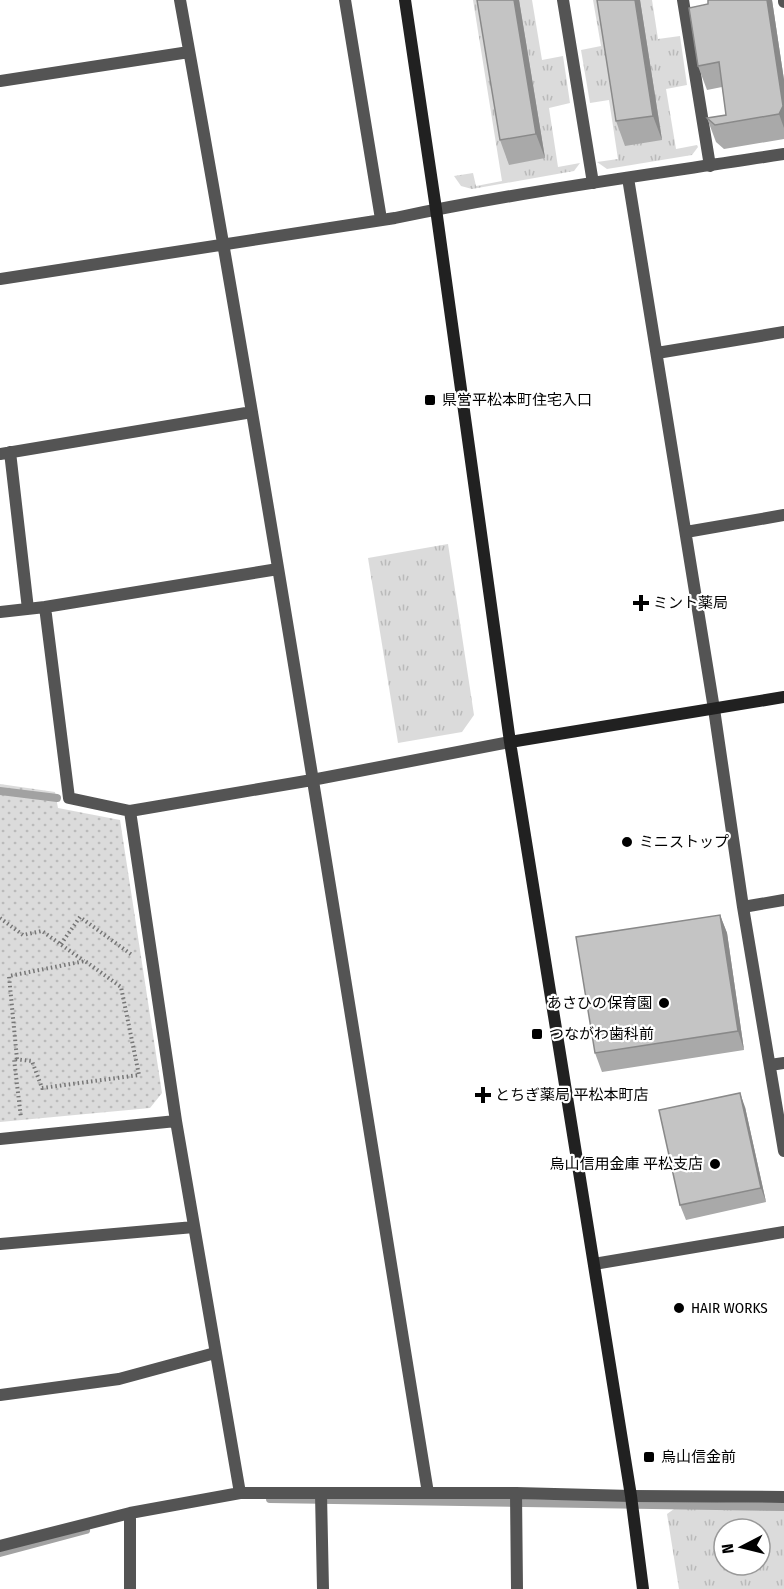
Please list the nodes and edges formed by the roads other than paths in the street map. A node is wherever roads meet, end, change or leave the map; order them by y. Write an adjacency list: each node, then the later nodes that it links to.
1 (180, 0): 6 (street)
2 (345, 0): 13 (street)
3 (405, 0): 12 (street)
4 (563, 0): 11 (street)
5 (683, 0): 9 (street)
6 (189, 52): 7 (street); 14 (street)
7 (0, 81)
8 (784, 154): 9 (street)
9 (710, 166): 10 (street)
10 (628, 178): 11 (street); 17 (street)
11 (593, 183): 12 (street)
12 (436, 209): 13 (street); 28 (street)
13 (381, 219): 14 (street)
14 (224, 245): 15 (street); 18 (street)
15 (0, 279)
16 (784, 332): 17 (street)
17 (657, 353): 21 (street)
18 (252, 412): 19 (street); 22 (street)
19 (5, 453): 24 (street)
20 (784, 515): 21 (street)
21 (686, 532): 27 (street)
22 (278, 569): 23 (street); 29 (street)
23 (45, 607): 24 (street); 30 (street)
24 (27, 609): 25 (street)
25 (0, 612)
26 (784, 697): 27 (street)
27 (714, 709): 28 (street); 32 (street)
28 (510, 742): 29 (street); 41 (street)
29 (312, 780): 30 (street); 45 (street)
30 (130, 811): 35 (street)
31 (784, 900): 32 (street)
32 (743, 907): 34 (street)
33 (784, 1063): 34 (street)
34 (770, 1065): 37 (street)
35 (176, 1121): 36 (street); 38 (street)
36 (0, 1139)
37 (784, 1151)
38 (194, 1227): 40 (street); 42 (street)
39 (784, 1232): 41 (street)
40 (0, 1244)
41 (594, 1264): 48 (street)
42 (215, 1353): 43 (street); 44 (street)
43 (0, 1395)
44 (240, 1493): 47 (street); 50 (street)
45 (428, 1493): 46 (street); 47 (street)
46 (516, 1493): 48 (street); 54 (street)
47 (321, 1494): 53 (street)
48 (631, 1496): 49 (street); 55 (street)
49 (784, 1497)
50 (130, 1513): 51 (street); 52 (street)
51 (0, 1546)
52 (130, 1589)
53 (322, 1589)
54 (517, 1589)
55 (643, 1589)

